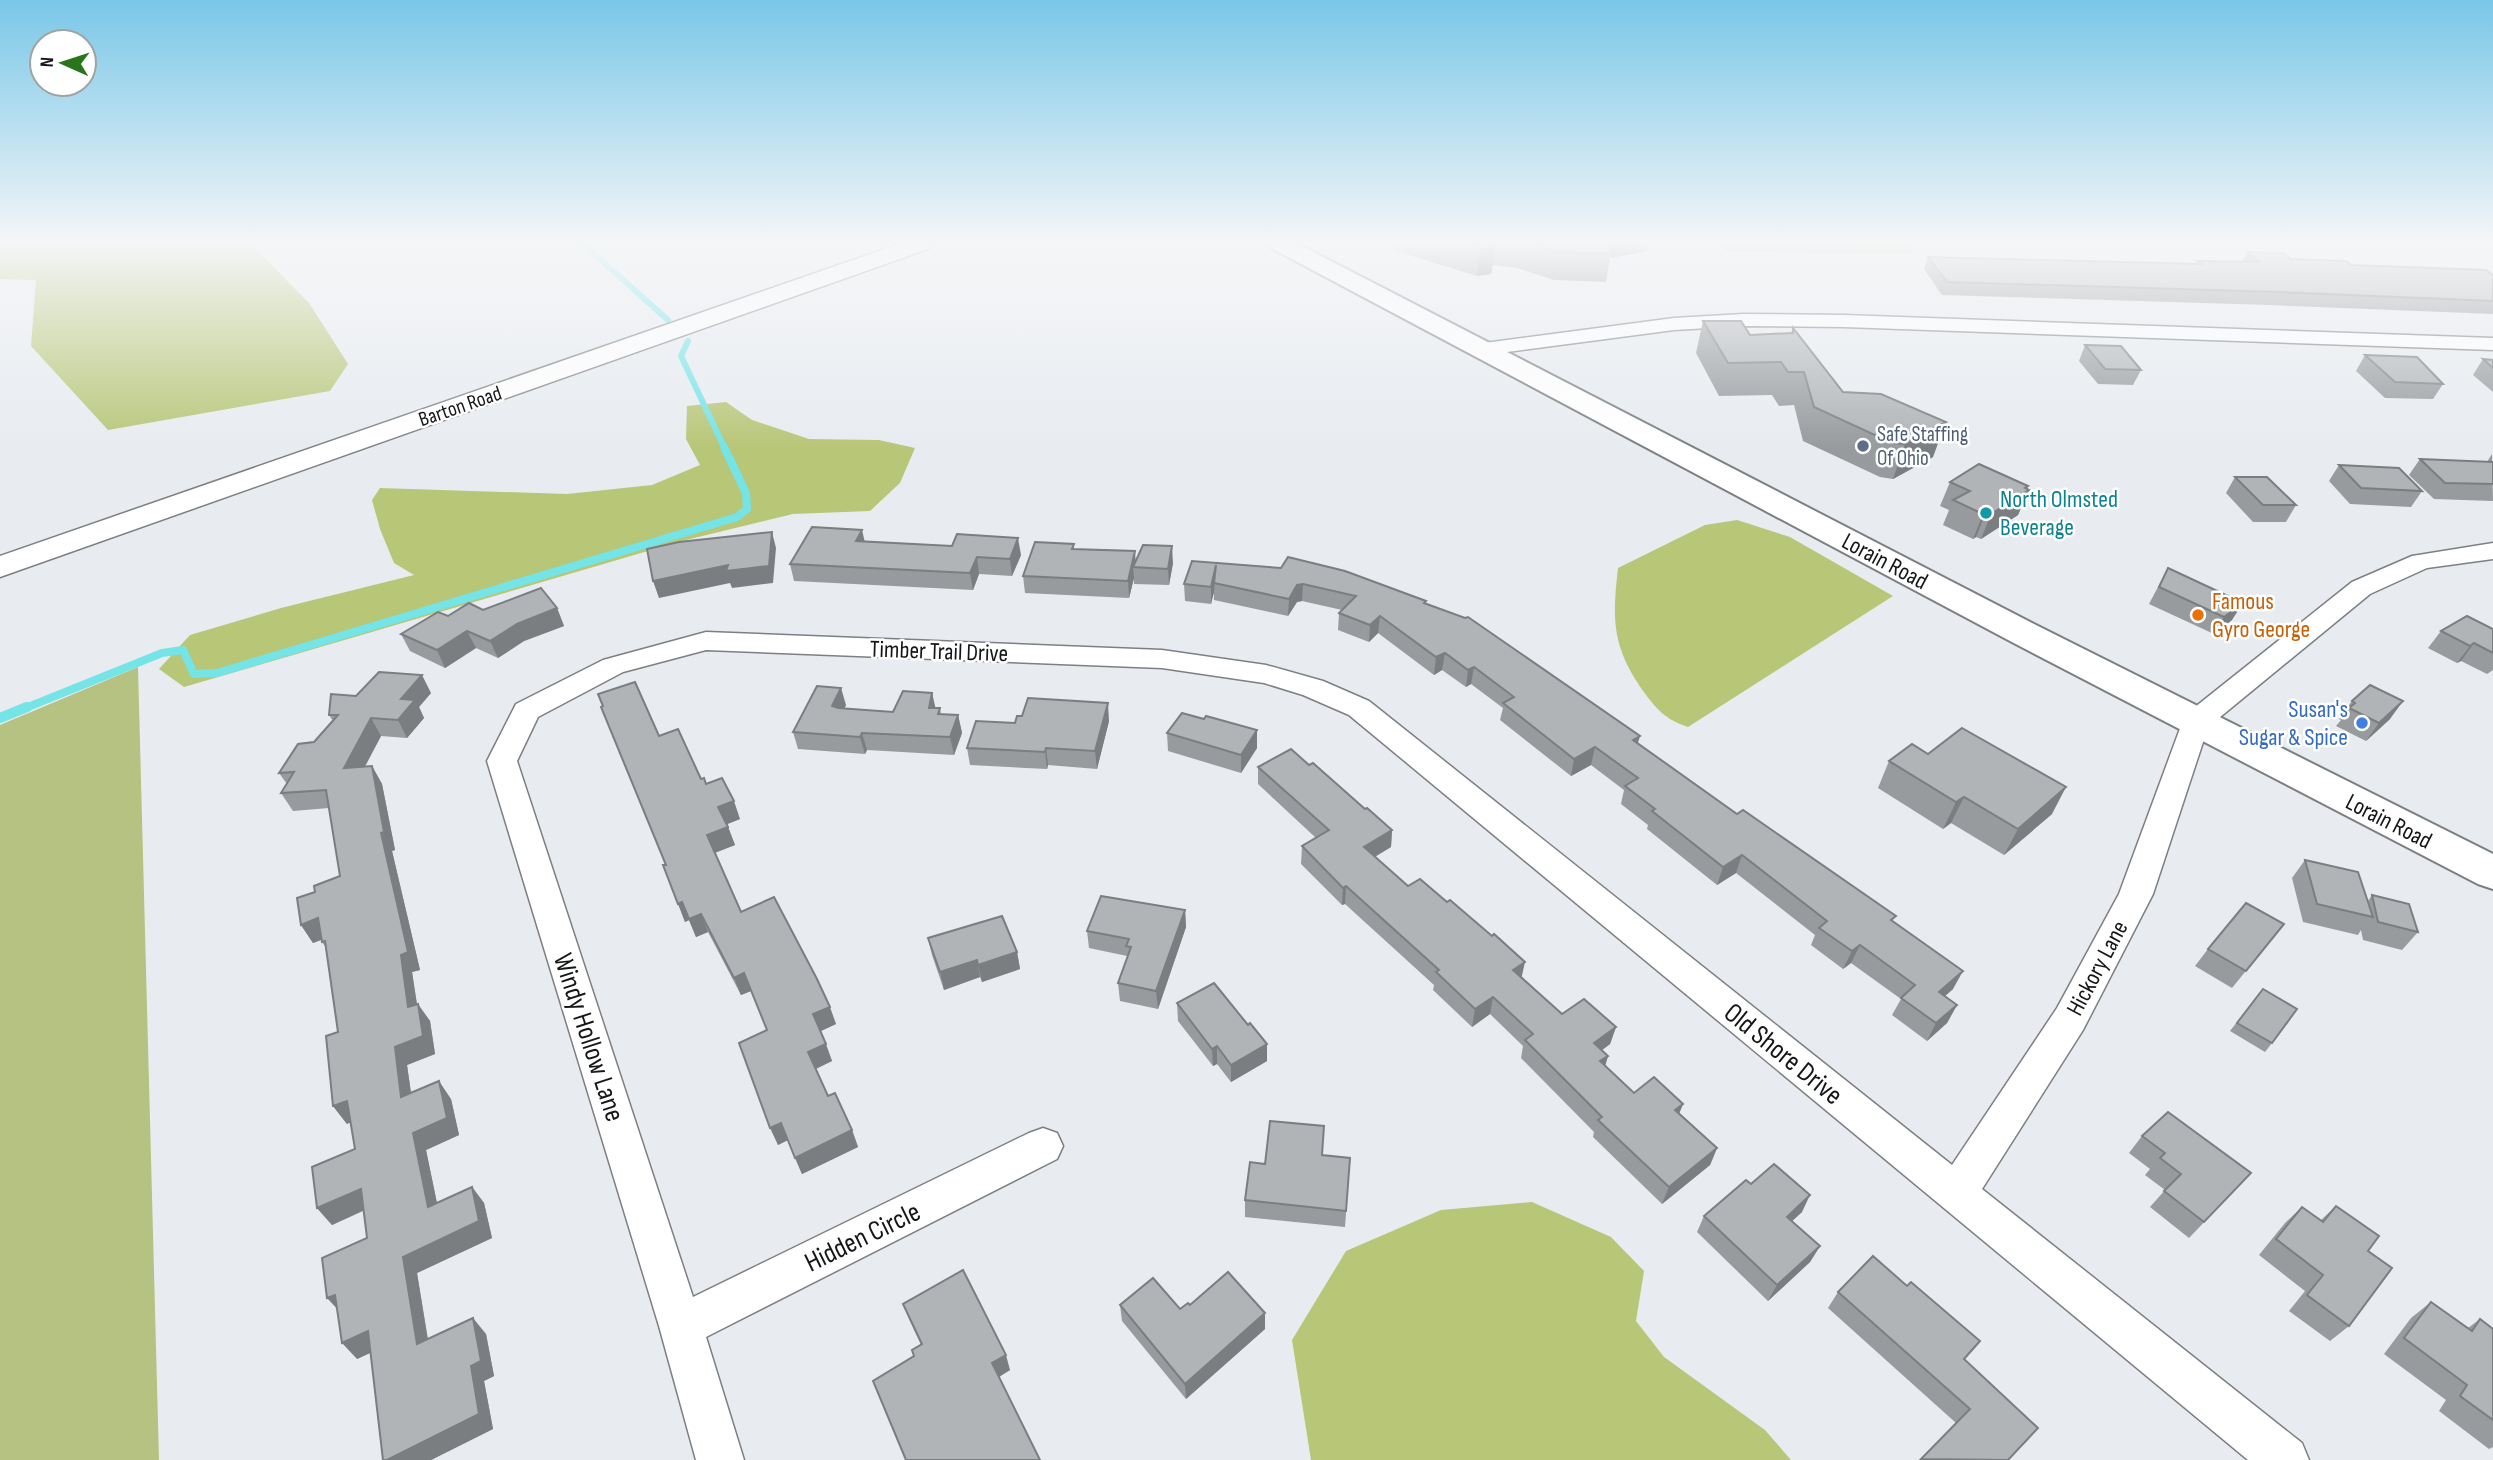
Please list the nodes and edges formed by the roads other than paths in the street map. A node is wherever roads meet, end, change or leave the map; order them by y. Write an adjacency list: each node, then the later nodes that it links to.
1 (726, 312): 6 (street, Barton Road)
2 (1413, 312): 4 (main road, Lorain Road)
3 (2493, 344): 4 (street)
4 (1484, 349): 9 (main road, Lorain Road)
5 (2493, 551): 9 (street)
6 (0, 567)
7 (613, 666): 8 (street, Timber Trail Drive); 13 (street, Windy Hollow Lane)
8 (1266, 674): 12 (street, Old Shore Drive)
9 (2195, 722): 10 (main road, Lorain Road); 12 (street, Hickory Lane)
10 (2493, 873)
11 (1043, 1146): 13 (street, Hidden Circle)
12 (1956, 1192): 15 (street, Old Shore Drive)
13 (681, 1326): 14 (street, Windy Hollow Lane)
14 (720, 1460)
15 (2285, 1460)

